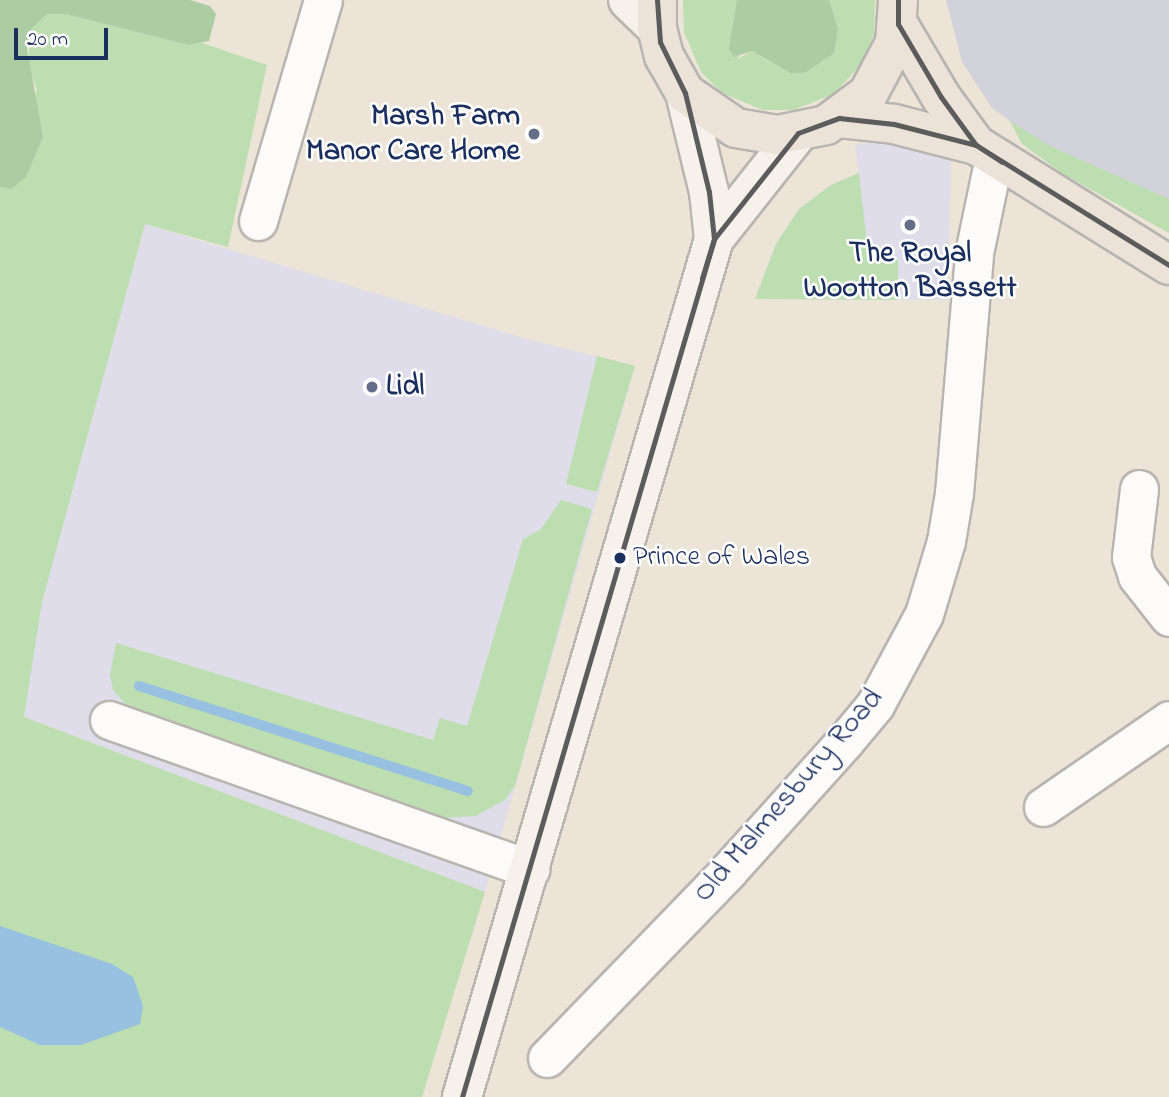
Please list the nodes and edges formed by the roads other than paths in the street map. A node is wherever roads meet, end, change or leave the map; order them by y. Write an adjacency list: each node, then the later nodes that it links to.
1 (323, 0): 9 (street)
2 (628, 0): 4 (main road)
3 (898, 12): 6 (main road); 8 (main road)
4 (657, 14): 5 (main road)
5 (685, 93): 7 (main road); 10 (main road)
6 (839, 118): 7 (main road); 8 (main road)
7 (798, 133): 10 (main road)
8 (985, 151): 11 (main road); 18 (street, Old Malmesbury Road)
9 (258, 221)
10 (714, 239): 17 (main road)
11 (1169, 265)
12 (1139, 489): 13 (street)
13 (1169, 617)
14 (109, 720): 17 (street)
15 (1169, 720): 16 (street)
16 (1043, 807)
17 (530, 869): 19 (main road)
18 (547, 1058)
19 (462, 1097)

